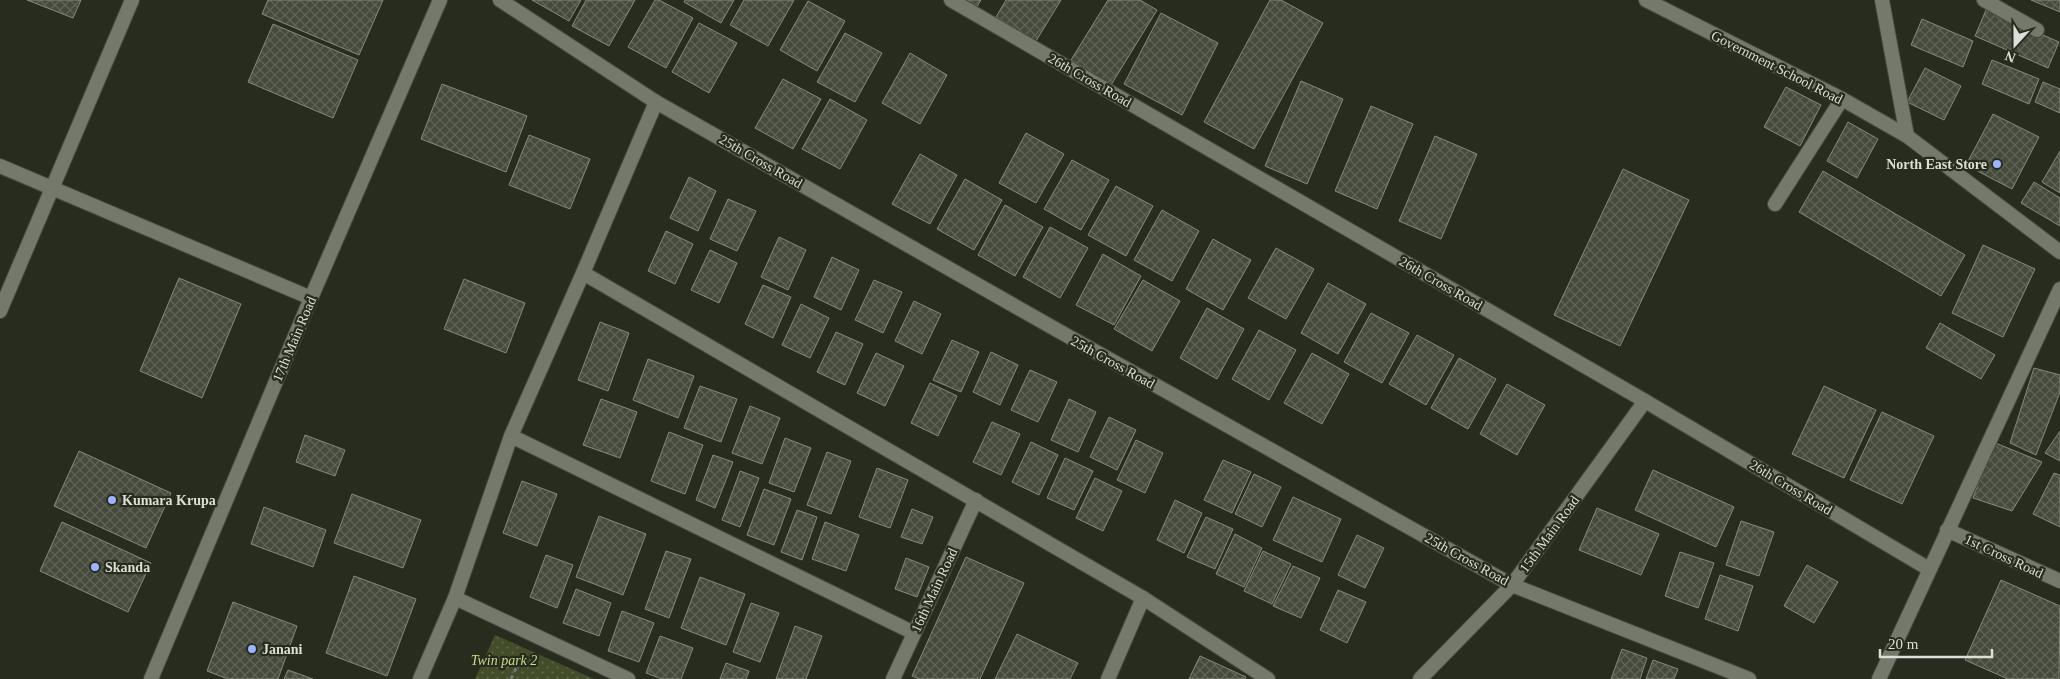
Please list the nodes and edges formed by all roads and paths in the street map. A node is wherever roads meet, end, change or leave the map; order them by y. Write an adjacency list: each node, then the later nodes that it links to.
1 (132, 0): 13 (street)
2 (440, 0): 18 (street, 17th Main Road)
3 (500, 0): 10 (street, 25th Cross Road)
4 (951, 0): 20 (street, 26th Cross Road)
5 (1646, 0): 9 (street, Government School Road)
6 (1882, 0): 11 (street)
7 (1984, 0): 8 (street)
8 (2037, 30)
9 (1842, 100): 11 (street, Government School Road); 14 (street)
10 (656, 102): 16 (street); 26 (street, 25th Cross Road)
11 (1907, 136): 15 (street, Government School Road)
12 (0, 166): 13 (street)
13 (54, 188): 18 (street); 19 (street)
14 (1775, 204)
15 (2060, 252)
16 (584, 273): 21 (street); 22 (street)
17 (2060, 289): 23 (street)
18 (311, 298): 31 (street, 17th Main Road)
19 (0, 311)
20 (1645, 401): 24 (street, 26th Cross Road); 26 (street, 15th Main Road)
21 (511, 436): 27 (street); 29 (street)
22 (976, 500): 28 (street); 29 (street, 16th Main Road)
23 (1947, 530): 24 (street); 25 (street, 1st Cross Road)
24 (1929, 569): 40 (street)
25 (2060, 581)
26 (1512, 585): 38 (street, 15th Main Road); 39 (street, 25th Cross Road)
27 (455, 598): 32 (street); 34 (street)
28 (1143, 598): 36 (street); 37 (street)
29 (914, 633): 35 (street, 16th Main Road)
30 (528, 660): 33 (path)
31 (151, 679)
32 (420, 679)
33 (511, 679)
34 (628, 679)
35 (893, 679)
36 (1108, 679)
37 (1268, 679)
38 (1420, 679)
39 (1749, 679)
40 (1879, 679)

